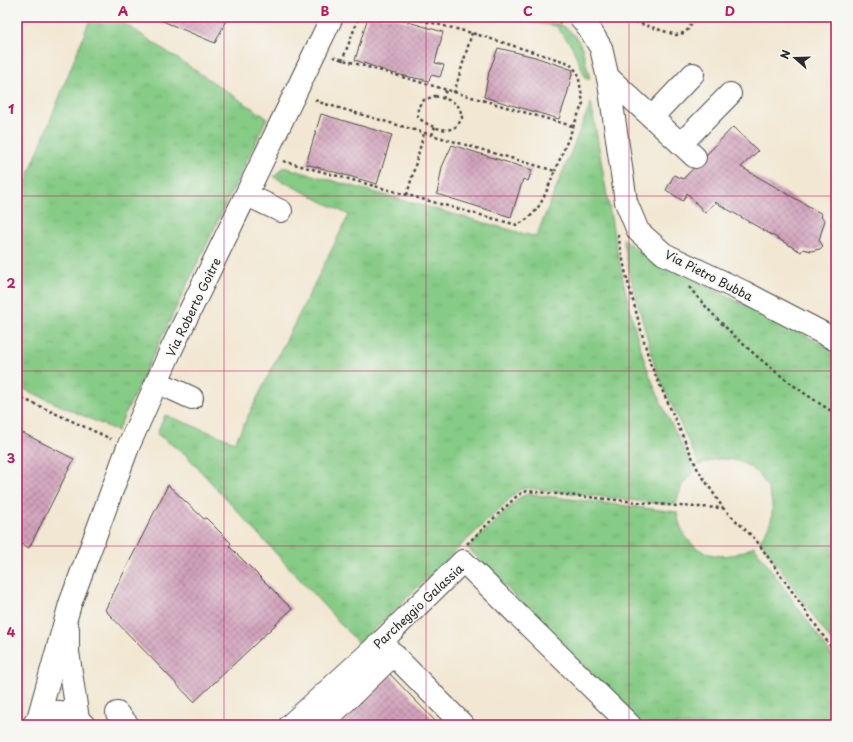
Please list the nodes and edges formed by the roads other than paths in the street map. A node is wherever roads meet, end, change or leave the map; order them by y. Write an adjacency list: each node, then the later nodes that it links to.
1 (332, 17): 7 (street, Via Roberto Goitre)
2 (573, 22): 4 (street, Via Pietro Bubba)
3 (693, 74): 6 (street)
4 (608, 77): 6 (street); 9 (street, Via Pietro Bubba)
5 (730, 94): 6 (street)
6 (652, 117)
7 (246, 195): 8 (street); 10 (street, Via Roberto Goitre)
8 (281, 211)
9 (836, 340)
10 (157, 382): 11 (street); 12 (street, Via Roberto Goitre)
11 (192, 398)
12 (70, 604): 14 (street, Via Roberto Goitre); 15 (street, Via Roberto Goitre)
13 (387, 648): 16 (street, Parcheggio Galassia); 17 (street, Parcheggio Galassia); 18 (street); 19 (street, Parcheggio Galassia)
14 (35, 722): 15 (street)
15 (81, 722)
16 (290, 725)
17 (321, 725)
18 (463, 725)
19 (630, 725)

